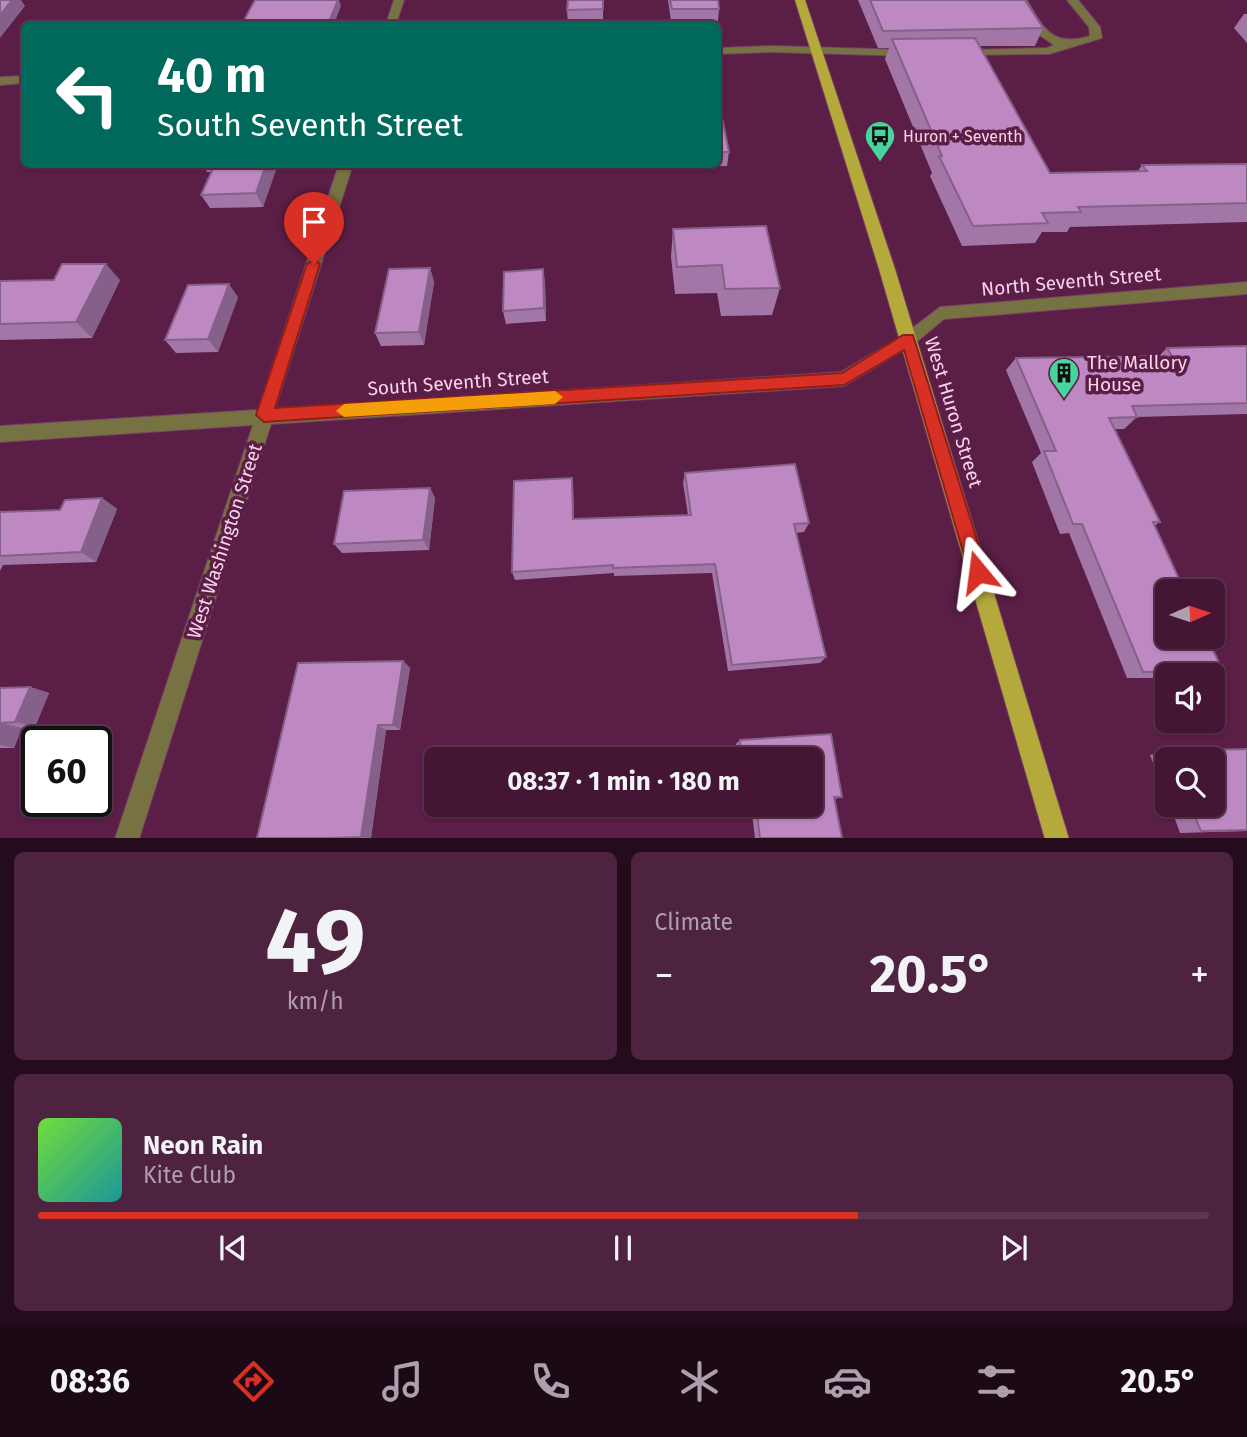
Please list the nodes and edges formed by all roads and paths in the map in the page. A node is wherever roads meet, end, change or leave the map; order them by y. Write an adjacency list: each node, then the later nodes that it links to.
1 (399, 0): 5 (street)
2 (800, 0): 8 (main road, West Huron Street)
3 (1023, 0): 6 (street)
4 (1072, 0): 6 (street)
5 (392, 21)
6 (1072, 42): 10 (street)
7 (721, 51): 8 (street)
8 (816, 51): 9 (street); 15 (main road, West Huron Street)
9 (920, 53)
10 (947, 53)
11 (21, 80): 12 (street)
12 (0, 81)
13 (345, 168): 16 (street, West Washington Street)
14 (1247, 288): 15 (street, North Seventh Street)
15 (908, 340): 16 (street, South Seventh Street); 19 (main road, West Huron Street)
16 (264, 415): 17 (street, South Seventh Street); 18 (street, West Washington Street)
17 (0, 434)
18 (127, 838)
19 (1057, 838)

